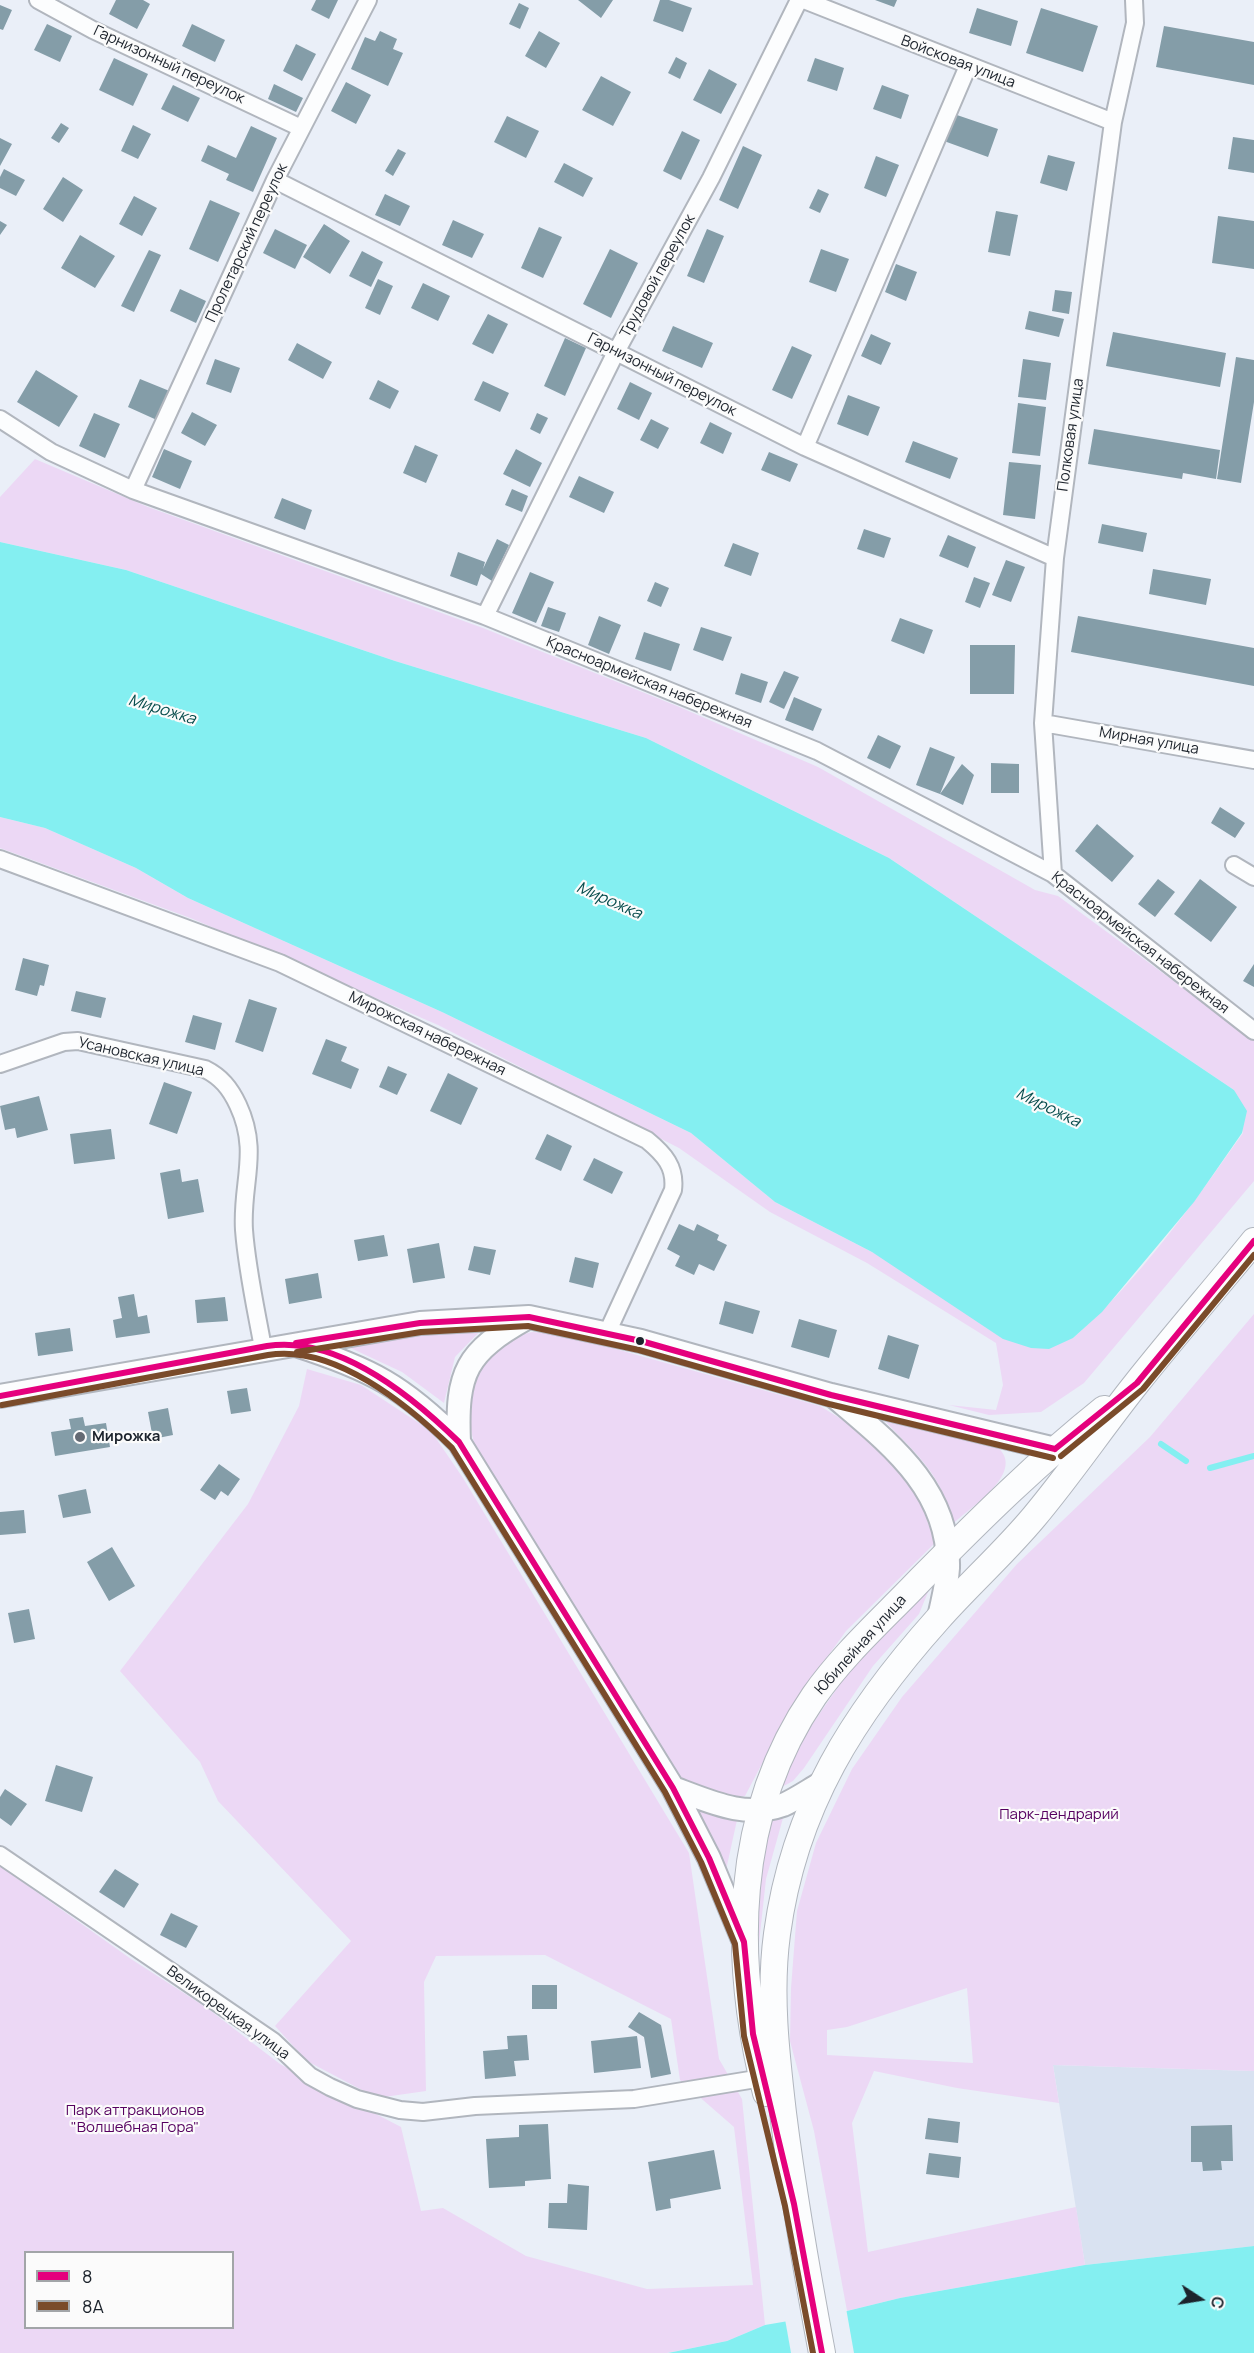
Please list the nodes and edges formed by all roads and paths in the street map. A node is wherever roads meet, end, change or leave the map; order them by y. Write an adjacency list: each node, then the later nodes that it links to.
1 (38, 0): 8 (street, Гарнизонный переулок)
2 (369, 0): 8 (street, Пролетарский переулок)
3 (799, 0): 10 (street, Трудовой переулок)
4 (804, 0): 6 (street, Войсковая улица)
5 (1134, 0): 7 (street, Полковая улица)
6 (968, 66): 7 (street, Войсковая улица); 12 (street)
7 (1113, 123): 14 (street, Полковая улица)
8 (302, 128): 9 (street, Пролетарский переулок)
9 (275, 180): 10 (street, Гарнизонный переулок); 13 (street, Пролетарский переулок)
10 (616, 352): 12 (street, Гарнизонный переулок); 15 (street, Трудовой переулок)
11 (0, 419): 13 (street, Красноармейская набережная)
12 (805, 447): 14 (street, Гарнизонный переулок)
13 (133, 490): 15 (street, Красноармейская набережная)
14 (1055, 558): 16 (street, Полковая улица)
15 (485, 616): 20 (street, Красноармейская набережная)
16 (1043, 723): 17 (street, Мирная улица); 20 (street, Полковая улица)
17 (1254, 760)
18 (0, 859): 26 (street, Мирожская набережная)
19 (1234, 865): 21 (street)
20 (1053, 874): 22 (street, Красноармейская набережная)
21 (1254, 877)
22 (1254, 1031)
23 (0, 1064): 28 (street, Усановская улица)
24 (1254, 1241): 29 (main road, Юбилейная улица)
25 (529, 1317): 26 (street); 27 (street); 32 (street)
26 (607, 1333): 30 (street)
27 (290, 1344): 28 (street); 32 (street)
28 (263, 1348): 31 (street)
29 (1137, 1383): 33 (main road, Юбилейная улица); 35 (main road, Юбилейная улица)
30 (831, 1395): 33 (street); 34 (street)
31 (0, 1396)
32 (459, 1442): 37 (street)
33 (1055, 1449): 34 (main road, Юбилейная улица)
34 (947, 1553): 35 (street); 38 (main road, Юбилейная улица)
35 (939, 1618): 36 (main road, Юбилейная улица)
36 (820, 1784): 38 (street); 42 (main road, Юбилейная улица)
37 (673, 1788): 38 (street); 40 (street)
38 (760, 1810): 40 (main road, Юбилейная улица)
39 (0, 1855): 41 (street, Великорецкая улица)
40 (744, 1942): 41 (main road, Юбилейная улица)
41 (762, 2078): 42 (main road, Юбилейная улица)
42 (794, 2204): 43 (main road, Юбилейная улица)
43 (822, 2353)

